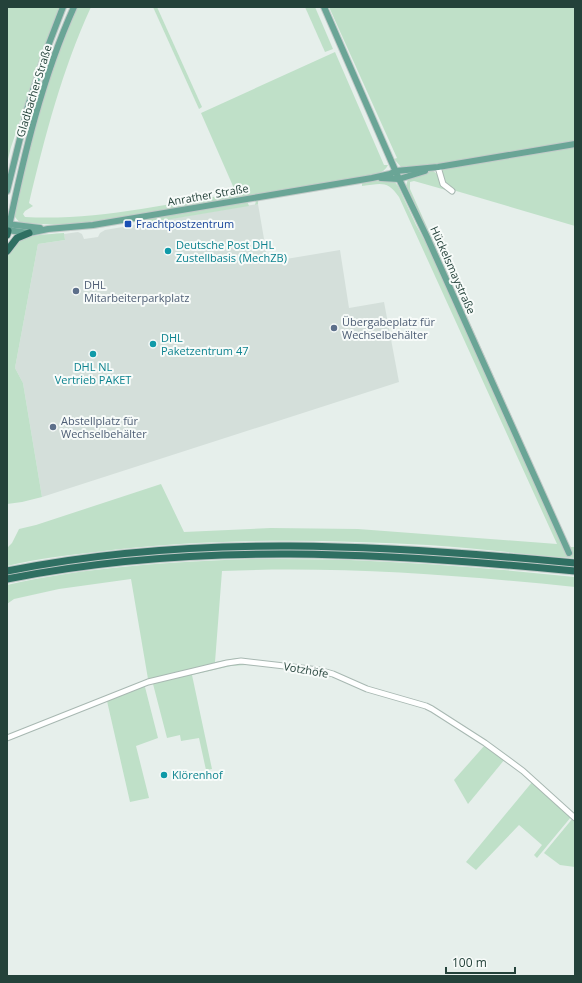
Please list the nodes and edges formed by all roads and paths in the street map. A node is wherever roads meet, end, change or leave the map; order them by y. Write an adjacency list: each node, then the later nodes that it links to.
1 (63, 7): 9 (main road, Gladbacher Straße)
2 (74, 7): 11 (main road, Gladbacher Straße)
3 (324, 7): 6 (main road, Hückelsmaystraße)
4 (575, 144): 5 (main road, Anrather Straße)
5 (438, 167): 6 (main road, Anrather Straße); 8 (main road, Anrather Straße); 10 (street)
6 (396, 171): 7 (main road, Anrather Straße); 8 (main road, Hückelsmaystraße)
7 (372, 178): 8 (main road, Anrather Straße); 12 (main road, Anrather Straße)
8 (399, 179): 15 (main road, Hückelsmaystraße)
9 (7, 191)
10 (452, 191)
11 (8, 229): 12 (main road, Anrather Straße); 13 (main road, Anrather Straße)
12 (48, 229): 13 (main road, Anrather Straße)
13 (29, 233): 14 (highway)
14 (7, 251)
15 (566, 547)
16 (575, 563): 17 (highway)
17 (7, 571)
18 (575, 571): 19 (highway)
19 (7, 579)
20 (7, 738): 21 (street, Votzhöfe)
21 (575, 818)

